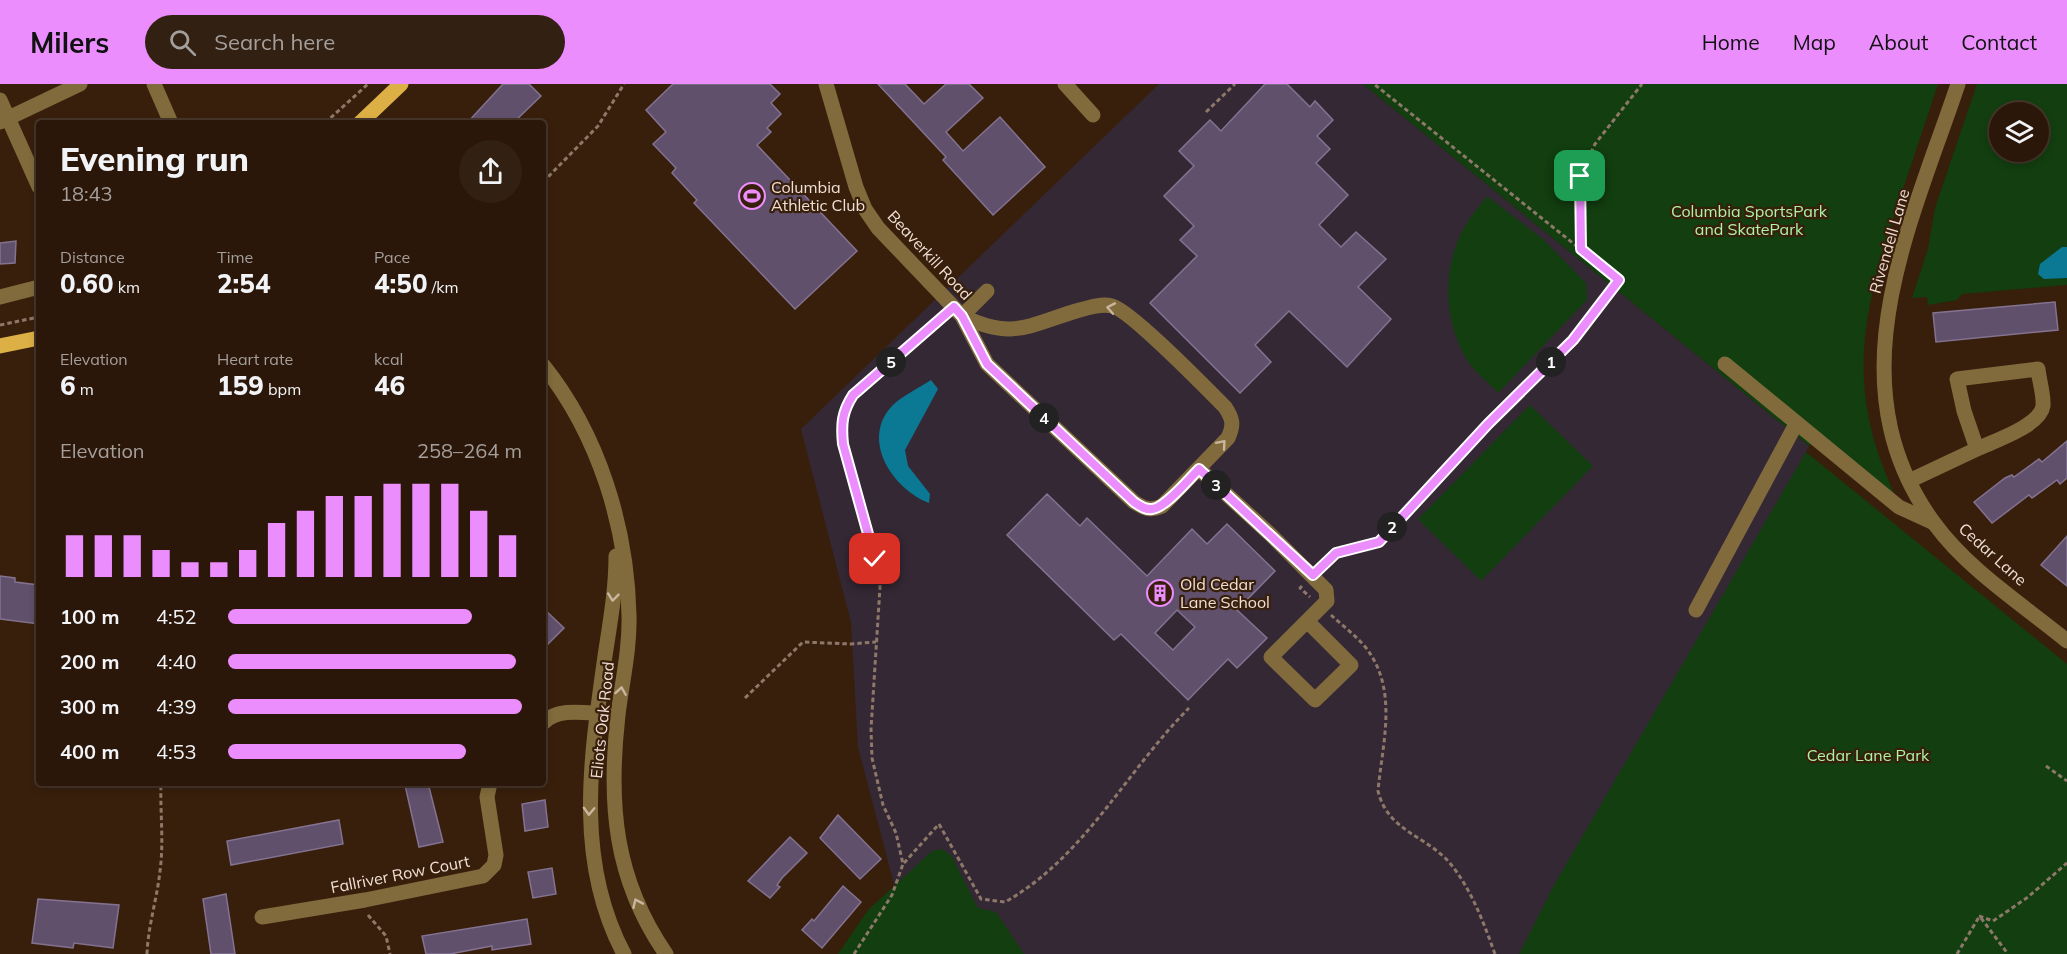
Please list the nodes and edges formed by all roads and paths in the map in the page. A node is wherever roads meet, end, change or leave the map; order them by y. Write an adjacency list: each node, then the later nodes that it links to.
1 (80, 84): 15 (street)
2 (154, 84): 16 (street)
3 (368, 84): 17 (path)
4 (401, 84): 18 (main road)
5 (624, 84): 19 (path)
6 (826, 84): 25 (street, Beaverkill Road)
7 (1065, 84): 14 (street)
8 (1235, 84): 13 (path)
9 (1374, 84): 21 (path)
10 (1642, 84): 21 (path)
11 (1958, 84): 35 (street, Rivendell Lane)
12 (0, 100): 15 (street)
13 (1206, 112)
14 (1093, 115)
15 (4, 120): 20 (street)
16 (170, 120)
17 (328, 120)
18 (363, 120)
19 (546, 179)
20 (36, 181)
21 (1581, 249): 38 (path)
22 (36, 288): 24 (street)
23 (987, 291): 25 (street)
24 (0, 297)
25 (958, 311): 34 (street); 34 (street, one-way to 25); 43 (path)
26 (36, 318): 27 (path)
27 (0, 325)
28 (36, 339): 29 (main road)
29 (0, 346)
30 (1725, 364): 32 (street)
31 (546, 372): 36 (street, Eliots Oak Road)
32 (1796, 424): 37 (street); 40 (street)
33 (1977, 448): 33 (street); 35 (street)
34 (1199, 469): 38 (street)
35 (1909, 481): 37 (street, Cedar Lane)
36 (614, 517): 46 (street, Eliots Oak Road, one-way to 46); 47 (street, Eliots Oak Road, one-way to 36)
37 (1934, 523): 42 (street, Cedar Lane)
38 (1313, 575): 39 (street); 39 (path)
39 (1321, 607): 41 (street); 63 (path)
40 (1696, 610)
41 (1307, 621): 41 (street)
42 (2067, 641)
43 (877, 642): 44 (path); 54 (path)
44 (745, 698)
45 (1189, 708): 54 (path)
46 (598, 714): 47 (street); 48 (street); 60 (street, Eliots Oak Road, one-way to 60)
47 (618, 714): 61 (street, Eliots Oak Road, one-way to 47)
48 (546, 721)
49 (2046, 766): 50 (path)
50 (2067, 781)
51 (161, 786): 58 (path)
52 (489, 786): 55 (street, Fallriver Row Court)
53 (2067, 863): 56 (path)
54 (903, 864): 62 (path)
55 (365, 900): 57 (street, Fallriver Row Court); 59 (path)
56 (1979, 916): 64 (path); 65 (path)
57 (262, 917)
58 (147, 954)
59 (390, 954)
60 (624, 954)
61 (666, 954)
62 (854, 954)
63 (1495, 954)
64 (1957, 954)
65 (2008, 954)

